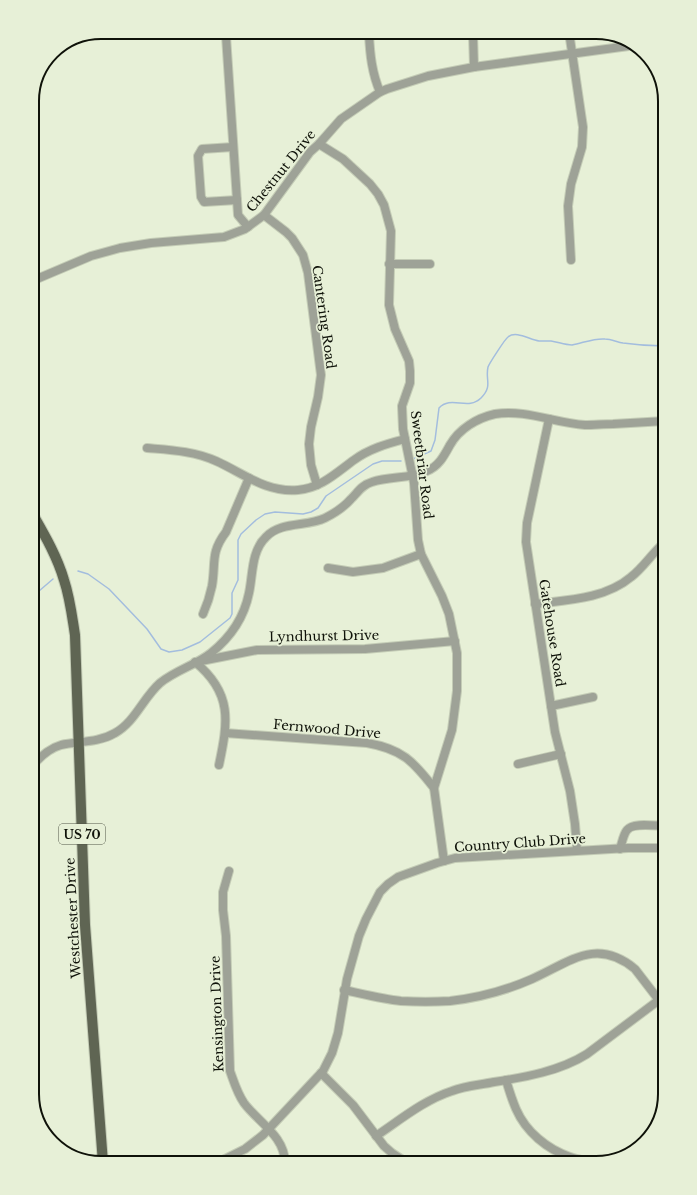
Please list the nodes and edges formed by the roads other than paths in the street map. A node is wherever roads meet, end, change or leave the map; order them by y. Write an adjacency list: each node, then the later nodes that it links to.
1 (226, 39): 10 (street)
2 (369, 39): 8 (street)
3 (473, 39): 7 (street)
4 (570, 39): 6 (street)
5 (626, 46): 6 (street, Chestnut Drive)
6 (573, 54): 7 (street, Chestnut Drive); 14 (street)
7 (474, 67): 8 (street, Chestnut Drive)
8 (380, 92): 9 (street, Chestnut Drive)
9 (319, 144): 12 (street, Chestnut Drive); 15 (street, Sweetbriar Road)
10 (233, 147): 11 (street); 11 (street)
11 (237, 200): 13 (street)
12 (264, 215): 13 (street, Chestnut Drive); 24 (street, Cantering Road)
13 (248, 227): 17 (street, Chestnut Drive)
14 (571, 260)
15 (389, 264): 16 (street); 20 (street, Sweetbriar Road)
16 (430, 264)
17 (39, 278)
18 (549, 419): 19 (street); 22 (street); 29 (street, Gatehouse Road)
19 (658, 421)
20 (405, 439): 22 (street, Sweetbriar Road); 24 (street)
21 (147, 448): 23 (street)
22 (413, 476): 27 (street, Sweetbriar Road); 32 (street)
23 (249, 478): 24 (street); 30 (street)
24 (317, 485)
25 (39, 526): 36 (main road, Westchester Drive / US 70)
26 (658, 548): 29 (street)
27 (421, 554): 28 (street); 31 (street, Sweetbriar Road)
28 (328, 568)
29 (535, 604): 34 (street, Gatehouse Road)
30 (203, 614)
31 (455, 641): 32 (street, Lyndhurst Drive); 41 (street, Sweetbriar Road)
32 (195, 662): 35 (street); 36 (street)
33 (593, 697): 34 (street)
34 (551, 706): 37 (street, Gatehouse Road)
35 (226, 733): 40 (street); 41 (street, Fernwood Drive)
36 (78, 743): 38 (street); 55 (main road, Westchester Drive / US 70)
37 (561, 754): 39 (street); 45 (street, Gatehouse Road)
38 (39, 760)
39 (518, 764)
40 (219, 765)
41 (434, 788): 46 (street, Sweetbriar Road)
42 (658, 826): 44 (street)
43 (658, 848): 44 (street, Country Club Drive)
44 (620, 849): 45 (street, Country Club Drive)
45 (577, 850): 46 (street, Country Club Drive)
46 (444, 861): 48 (street, Country Club Drive)
47 (229, 871): 53 (street, Kensington Drive)
48 (344, 990): 49 (street); 51 (street, Country Club Drive)
49 (658, 999)
50 (658, 1001): 52 (street)
51 (321, 1073): 53 (street, Country Club Drive); 54 (street)
52 (506, 1080): 54 (street); 59 (street)
53 (269, 1129): 56 (street, Country Club Drive); 57 (street, Kensington Drive)
54 (376, 1136): 58 (street)
55 (102, 1156)
56 (230, 1156)
57 (284, 1156)
58 (396, 1156)
59 (567, 1156)

